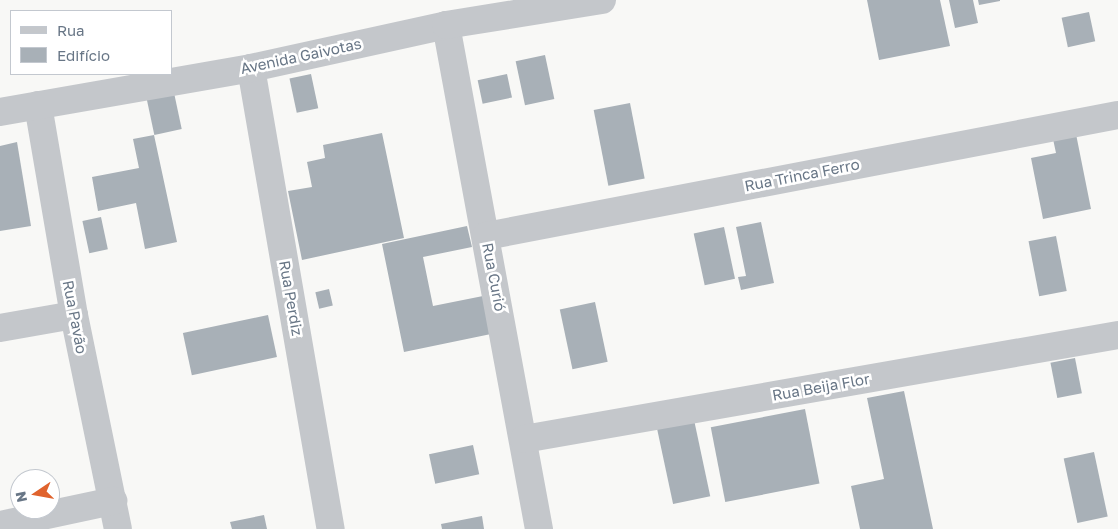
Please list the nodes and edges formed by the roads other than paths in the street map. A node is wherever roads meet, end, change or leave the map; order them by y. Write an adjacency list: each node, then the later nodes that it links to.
1 (602, 0): 2 (street, Avenida Gaivotas)
2 (446, 25): 3 (street, Avenida Gaivotas); 7 (street, Rua Curió)
3 (251, 68): 4 (street, Avenida Gaivotas); 15 (street, Rua Perdiz)
4 (38, 104): 5 (street, Avenida Gaivotas); 8 (street, Rua Pavão)
5 (0, 112)
6 (1118, 115): 7 (street, Rua Trinca Ferro)
7 (486, 236): 11 (street, Rua Curió)
8 (74, 315): 9 (street); 12 (street, Rua Pavão)
9 (0, 328)
10 (1118, 335): 11 (street, Rua Beija Flor)
11 (524, 439): 16 (street, Rua Curió)
12 (113, 502): 13 (street); 14 (street, Rua Pavão)
13 (0, 525)
14 (118, 529)
15 (331, 529)
16 (540, 529)

